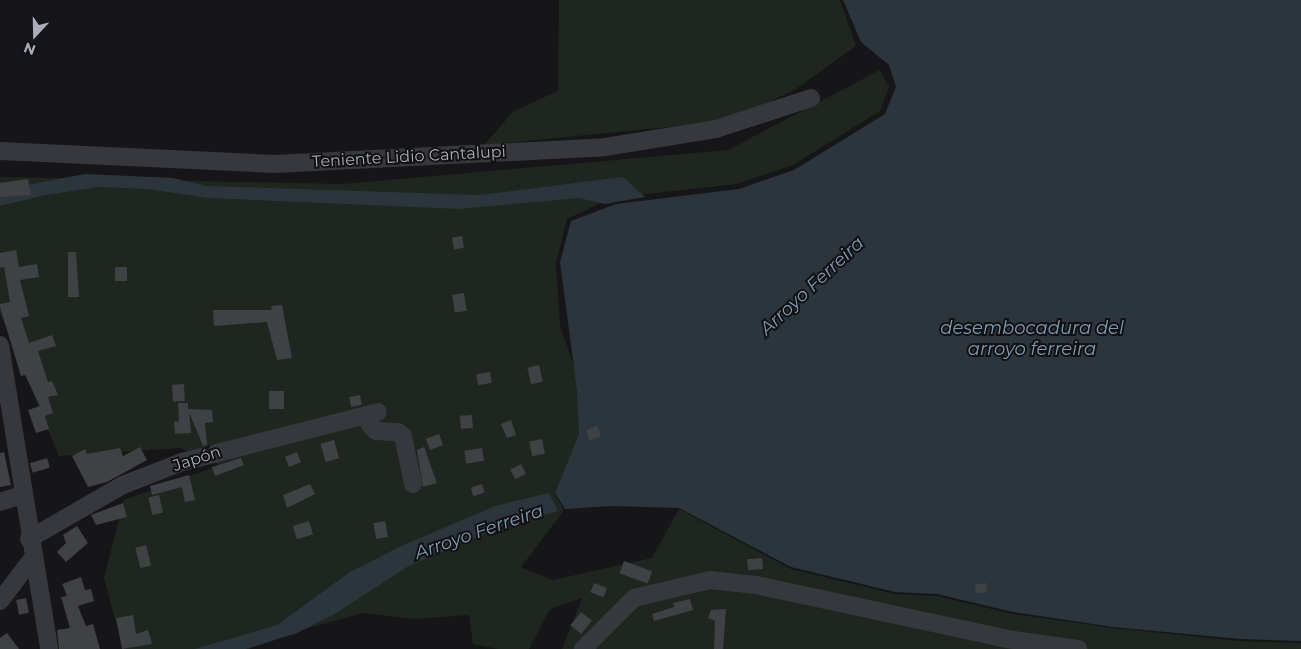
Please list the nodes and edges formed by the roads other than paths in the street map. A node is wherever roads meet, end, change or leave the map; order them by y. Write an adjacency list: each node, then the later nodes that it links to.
1 (812, 98): 2 (street, Teniente Lidio Cantalupi)
2 (0, 151)
3 (0, 345): 4 (street)
4 (2, 379): 6 (street)
5 (414, 484): 8 (street, Japón)
6 (22, 496): 7 (street); 8 (street)
7 (0, 502)
8 (29, 539): 9 (street)
9 (32, 559): 10 (street); 11 (street)
10 (0, 601)
11 (49, 649)
12 (583, 649): 13 (street)
13 (1078, 649)

